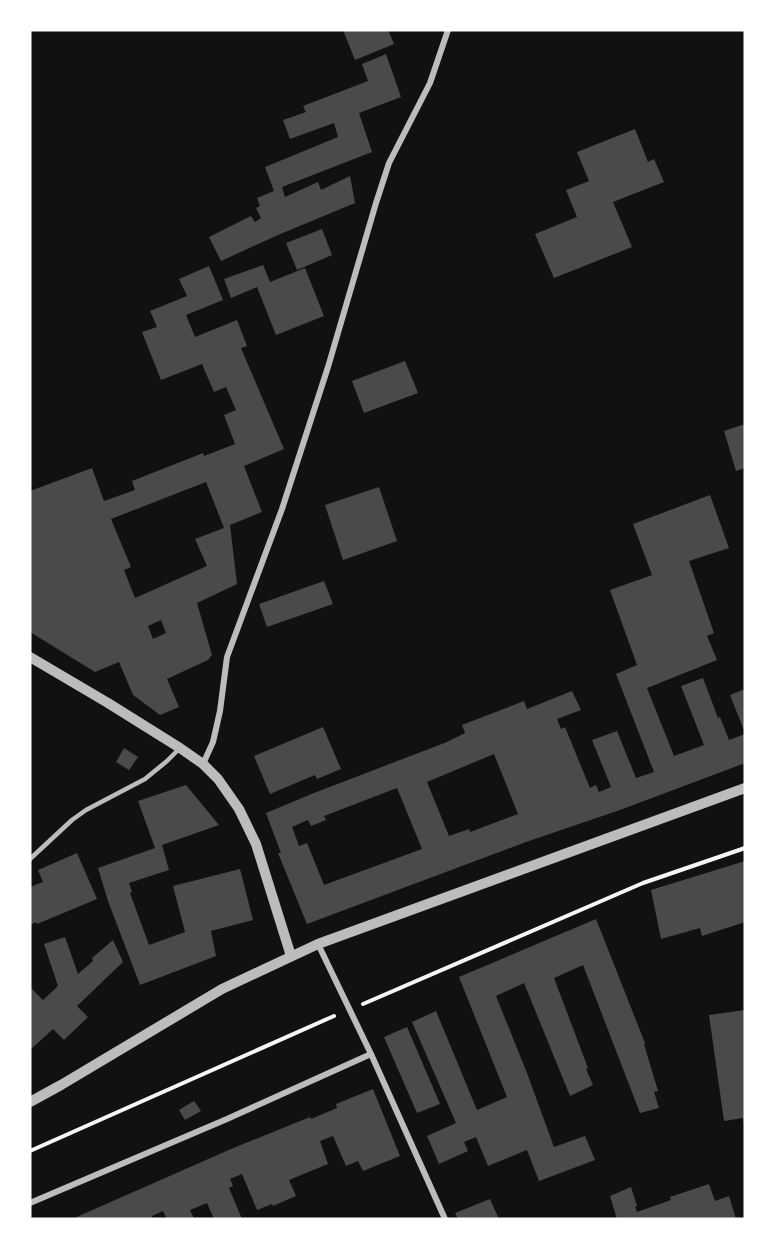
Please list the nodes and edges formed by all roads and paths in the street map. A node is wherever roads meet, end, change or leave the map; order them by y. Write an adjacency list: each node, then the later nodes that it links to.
1 (448, 30): 4 (street)
2 (30, 657): 3 (street)
3 (180, 748): 4 (street); 7 (lane)
4 (203, 764): 9 (street)
5 (745, 788): 8 (street)
6 (745, 848): 10 (path)
7 (30, 859)
8 (318, 944): 9 (street); 10 (street)
9 (291, 956): 12 (street)
10 (350, 1009): 11 (street); 13 (path)
11 (371, 1054): 14 (street); 15 (street)
12 (30, 1102)
13 (30, 1151)
14 (30, 1203)
15 (445, 1219)

